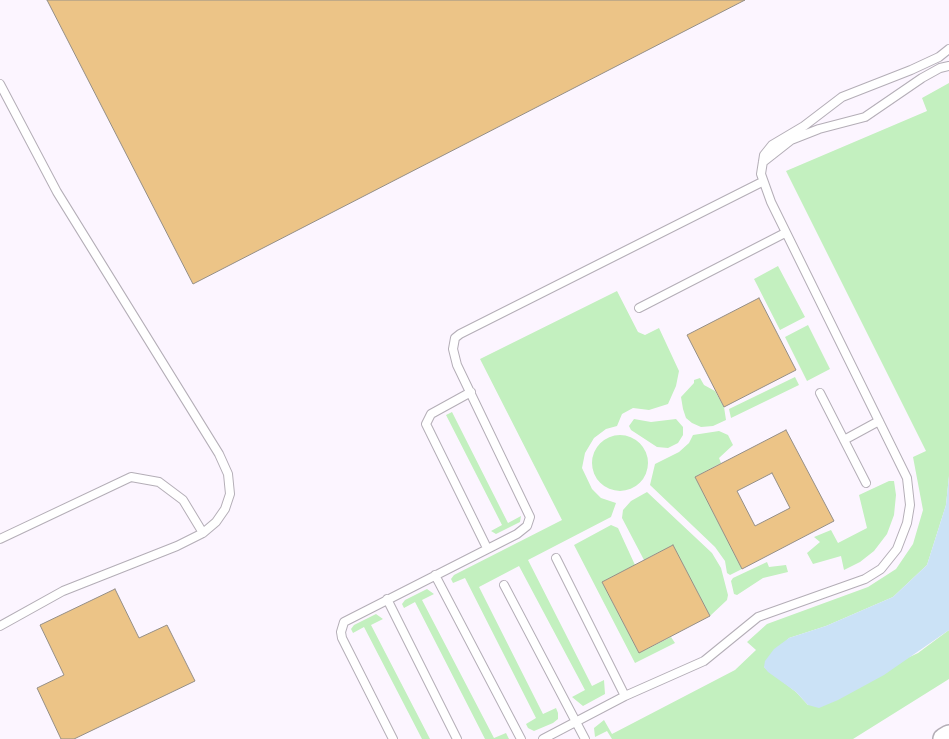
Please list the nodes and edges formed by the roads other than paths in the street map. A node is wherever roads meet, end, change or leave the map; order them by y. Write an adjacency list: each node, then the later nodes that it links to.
1 (949, 49): 4 (lane)
2 (949, 66): 4 (lane)
3 (0, 84): 13 (lane)
4 (763, 162): 5 (lane)
5 (762, 182): 6 (lane); 8 (lane)
6 (785, 232): 7 (lane); 10 (lane)
7 (638, 308)
8 (471, 392): 15 (lane); 15 (lane)
9 (820, 393): 11 (lane)
10 (879, 421): 11 (lane); 21 (lane)
11 (844, 440): 12 (lane)
12 (866, 483)
13 (203, 533): 14 (lane); 20 (lane)
14 (0, 539)
15 (487, 548): 17 (lane)
16 (556, 558): 21 (lane)
17 (435, 574): 19 (lane); 26 (lane)
18 (504, 585): 22 (lane)
19 (387, 599): 24 (lane); 25 (lane)
20 (0, 626)
21 (625, 696): 22 (lane)
22 (576, 722): 27 (lane); 28 (lane)
23 (949, 736): 29 (street)
24 (393, 739)
25 (457, 739)
26 (521, 739)
27 (543, 739)
28 (585, 739)
29 (944, 739)

